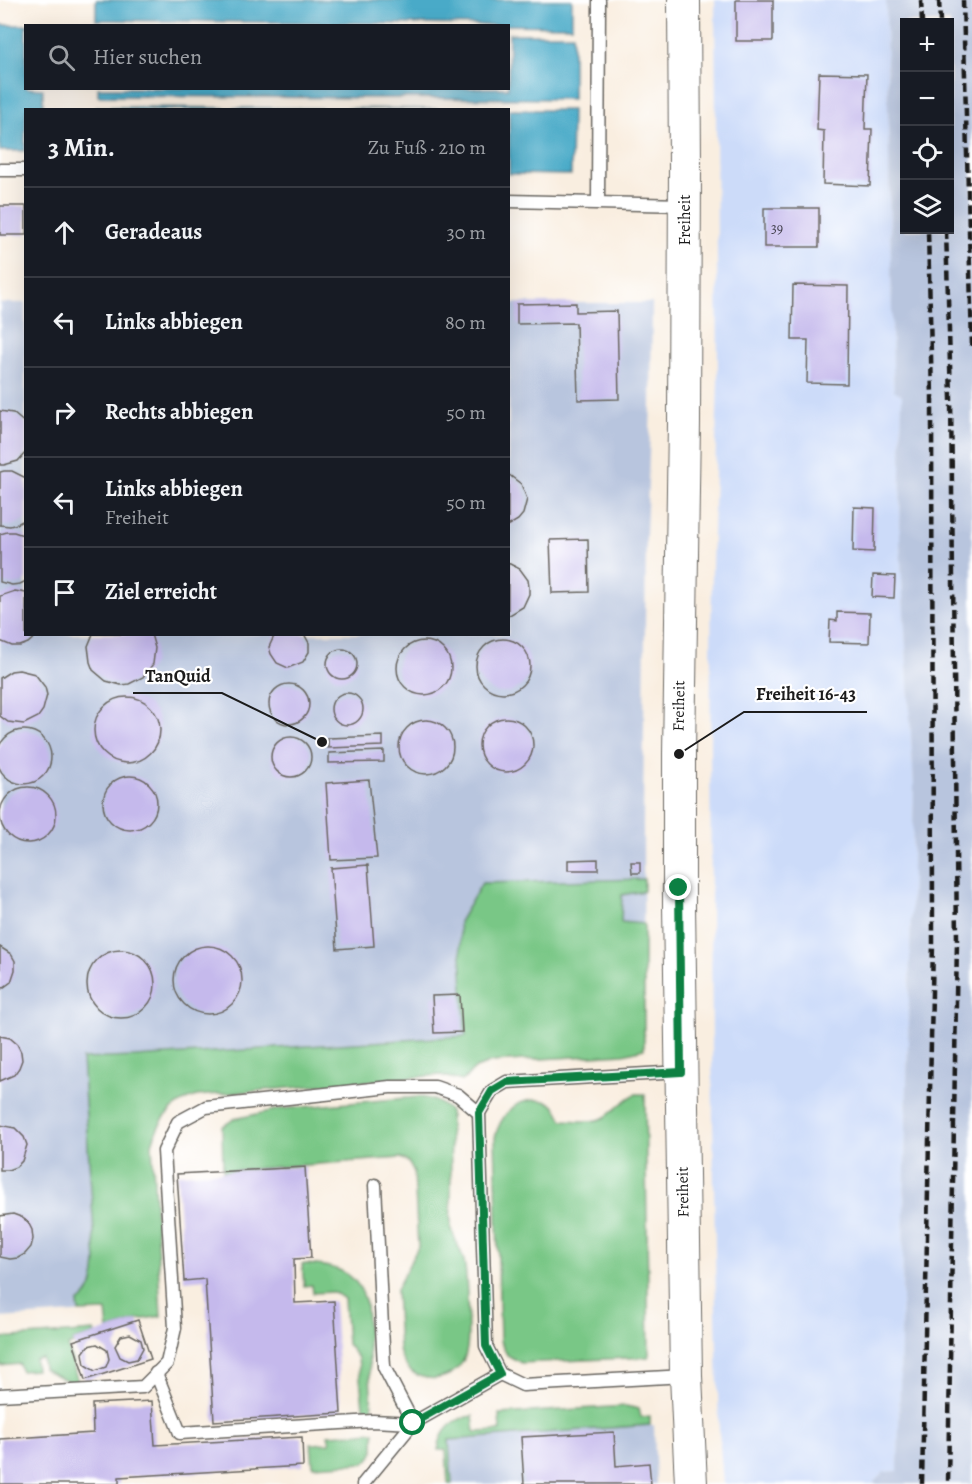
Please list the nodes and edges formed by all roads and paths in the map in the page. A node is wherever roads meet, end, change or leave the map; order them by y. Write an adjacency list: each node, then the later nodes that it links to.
1 (599, 0): 6 (lane)
2 (684, 0): 7 (street, Freiheit)
3 (0, 170): 4 (lane)
4 (24, 171)
5 (510, 201): 6 (lane)
6 (598, 202): 7 (lane)
7 (685, 205): 8 (street, Freiheit)
8 (681, 1072): 9 (lane); 13 (street, Freiheit)
9 (479, 1113): 11 (lane); 12 (lane)
10 (375, 1185): 15 (lane)
11 (156, 1373): 14 (lane); 15 (lane)
12 (500, 1374): 13 (lane); 15 (lane)
13 (686, 1376): 17 (street, Freiheit)
14 (0, 1395)
15 (413, 1423): 16 (lane)
16 (363, 1484)
17 (691, 1484)

